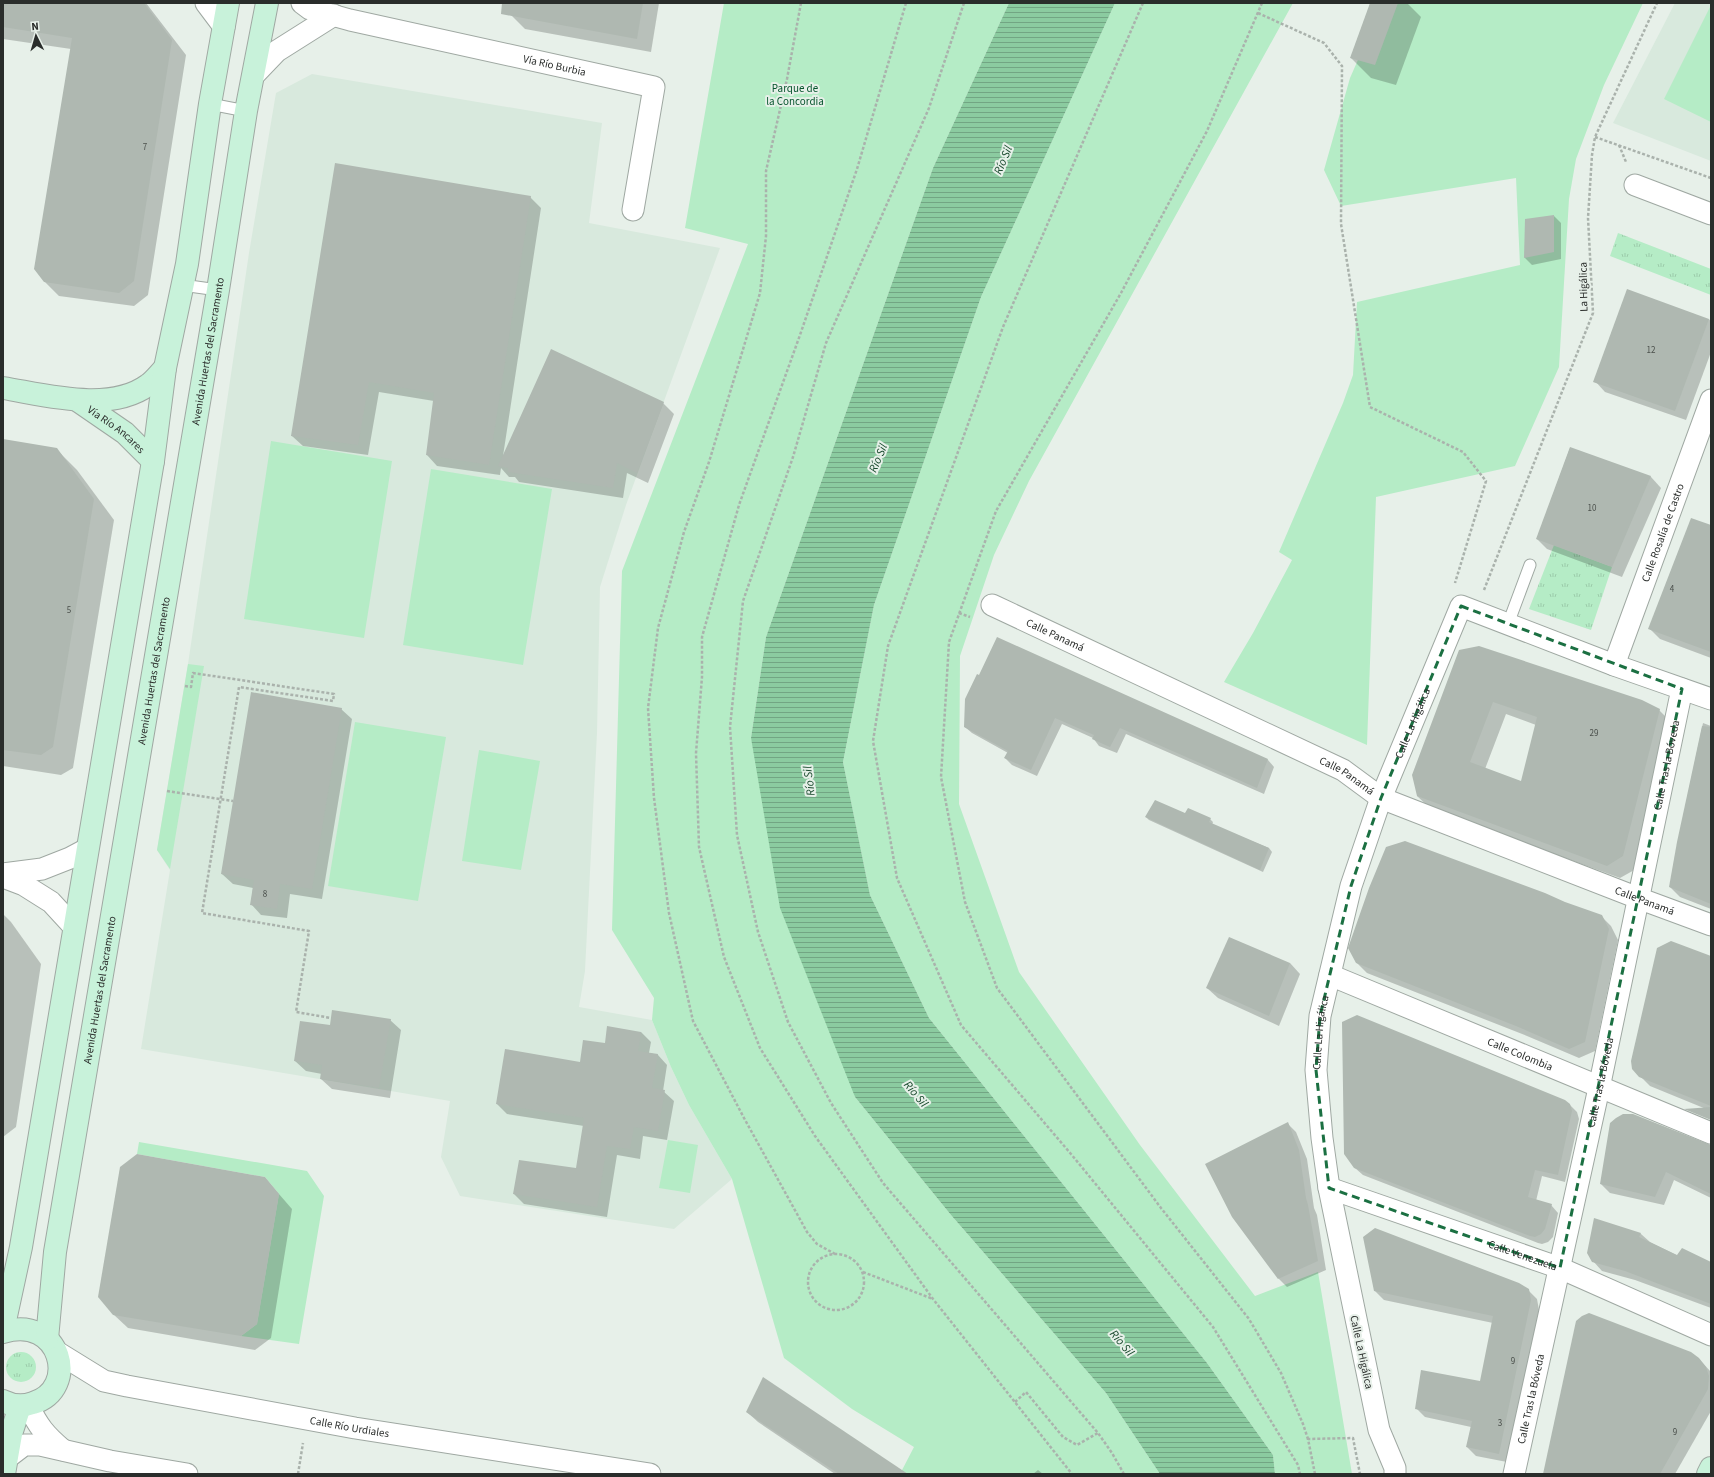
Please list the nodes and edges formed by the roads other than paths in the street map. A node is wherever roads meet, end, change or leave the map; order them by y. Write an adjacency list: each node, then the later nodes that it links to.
1 (206, 3): 6 (street)
2 (228, 3): 6 (street)
3 (267, 3): 7 (street, Avenida Huertas del Sacramento)
4 (302, 3): 5 (street, Vía Río Burbia)
5 (334, 14): 7 (street); 11 (street, Vía Río Burbia)
6 (224, 27): 8 (street)
7 (254, 75): 9 (street, Avenida Huertas del Sacramento)
8 (210, 104): 9 (lane); 13 (street)
9 (246, 111): 14 (street, Avenida Huertas del Sacramento)
10 (1635, 184): 12 (street)
11 (633, 210)
12 (1711, 214)
13 (182, 285): 14 (lane); 15 (street)
14 (218, 290): 39 (street, Avenida Huertas del Sacramento)
15 (165, 368): 17 (street, Vía Río Ancares); 19 (street)
16 (3, 388): 17 (street, Vía Río Ancares)
17 (77, 400): 19 (street, Vía Río Ancares)
18 (1711, 400): 23 (street, Calle Rosalía de Castro)
19 (153, 461): 27 (street)
20 (1530, 565): 22 (lane)
21 (992, 605): 26 (street, Calle Panamá)
22 (1508, 624): 23 (street); 26 (street, Calle La Higálica)
23 (1614, 665): 24 (street)
24 (1682, 689): 25 (street); 29 (street, Calle Tras la Bóveda)
25 (1711, 699)
26 (1381, 798): 29 (street, Calle Panamá); 32 (street, Calle La Higálica)
27 (87, 848): 28 (street); 31 (street)
28 (3, 876): 31 (street)
29 (1638, 898): 30 (street, Calle Panamá); 33 (street, Calle Tras la Bóveda)
30 (1711, 925)
31 (74, 927): 37 (street)
32 (1330, 975): 33 (street, Calle Colombia); 35 (street, Calle La Higálica)
33 (1599, 1088): 34 (street, Calle Colombia); 36 (street, Calle Tras la Bóveda)
34 (1711, 1133)
35 (1329, 1188): 36 (street, Calle Venezuela); 45 (street, Calle La Higálica)
36 (1560, 1268): 38 (street, Calle Venezuela); 48 (street, Calle Tras la Bóveda)
37 (3, 1331): 39 (street)
38 (1711, 1335)
39 (52, 1345): 40 (street, Avenida Huertas del Sacramento); 44 (street, Calle Río Urdiales)
40 (17, 1404): 41 (street); 42 (street)
41 (65, 1451): 42 (street); 46 (street)
42 (6, 1466)
43 (1711, 1468): 49 (street)
44 (622, 1472): 47 (street, Calle Río Urdiales)
45 (1398, 1472)
46 (187, 1474)
47 (650, 1474)
48 (1514, 1474)
49 (1708, 1474)

